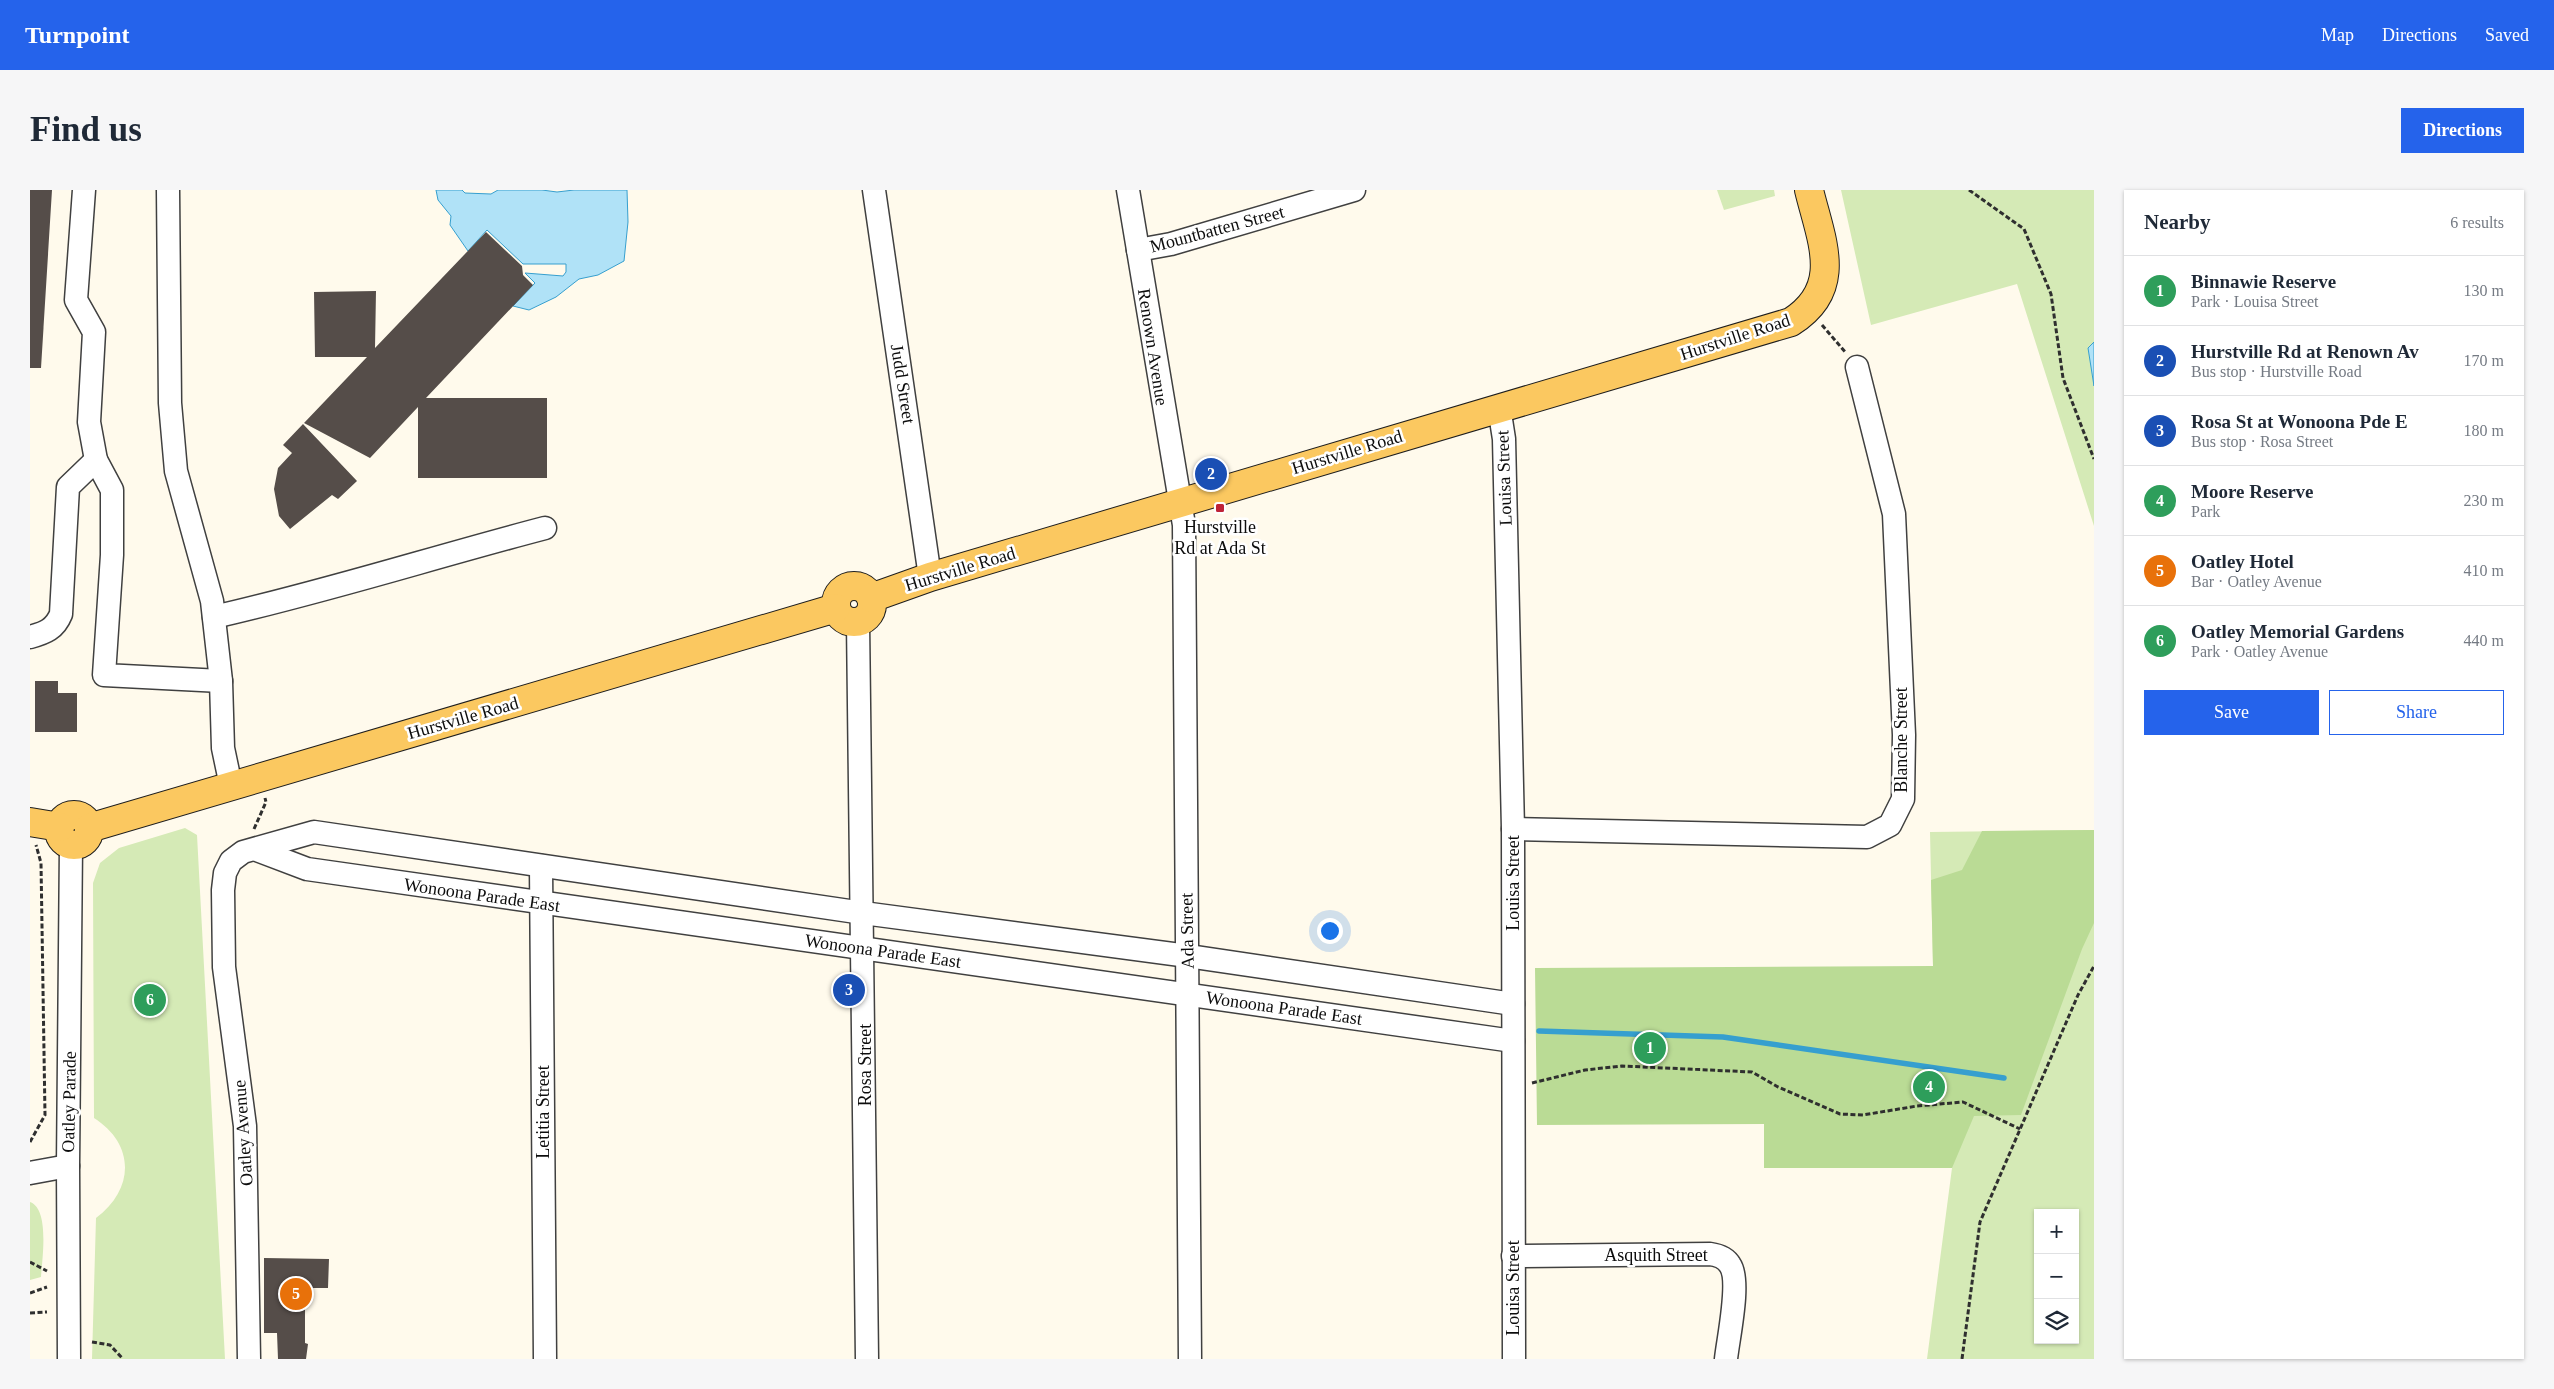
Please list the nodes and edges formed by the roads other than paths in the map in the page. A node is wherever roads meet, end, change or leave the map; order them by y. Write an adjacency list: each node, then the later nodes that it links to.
1 (84, 190): 10 (street)
2 (168, 190): 15 (street)
3 (874, 190): 13 (street, Judd Street)
4 (1128, 190): 7 (street, Renown Avenue)
5 (1354, 190): 7 (street, Mountbatten Street)
6 (1809, 190): 9 (main road, Hurstville Road)
7 (1138, 250): 11 (street, Renown Avenue)
8 (1857, 367): 20 (street, Blanche Street)
9 (1499, 407): 11 (main road, Hurstville Road); 20 (street, Louisa Street)
10 (96, 460): 16 (street); 17 (street)
11 (1179, 503): 13 (main road, Hurstville Road); 27 (street, Ada Street)
12 (545, 528): 15 (street)
13 (930, 577): 14 (main road, Hurstville Road)
14 (855, 609): 18 (main road, Hurstville Road); 25 (street, Rosa Street)
15 (214, 617): 17 (street)
16 (30, 637)
17 (222, 680): 18 (street)
18 (231, 786): 21 (main road, Hurstville Road)
19 (30, 822): 21 (main road, Hurstville Road)
20 (1513, 829): 29 (street, Louisa Street)
21 (73, 833): 31 (street, Oatley Parade)
22 (250, 851): 23 (street, Wonoona Parade East); 24 (street, Wonoona Parade East); 35 (street, Oatley Avenue)
23 (541, 866): 24 (street, Letitia Street); 25 (street, Wonoona Parade East)
24 (541, 904): 26 (street, Wonoona Parade East); 36 (street, Letitia Street)
25 (863, 913): 26 (street, Rosa Street); 27 (street, Wonoona Parade East)
26 (864, 947): 28 (street, Wonoona Parade East); 37 (street, Rosa Street)
27 (1188, 956): 28 (street, Ada Street); 29 (street, Wonoona Parade East)
28 (1188, 995): 30 (street, Wonoona Parade East); 38 (street, Ada Street)
29 (1513, 1004): 30 (street, Louisa Street)
30 (1513, 1041): 33 (street, Louisa Street)
31 (68, 1166): 32 (street); 34 (street, Oatley Parade)
32 (30, 1173)
33 (1513, 1256): 39 (street, Louisa Street); 40 (street, Asquith Street)
34 (69, 1359)
35 (249, 1359)
36 (545, 1359)
37 (868, 1359)
38 (1190, 1359)
39 (1514, 1359)
40 (1726, 1359)

